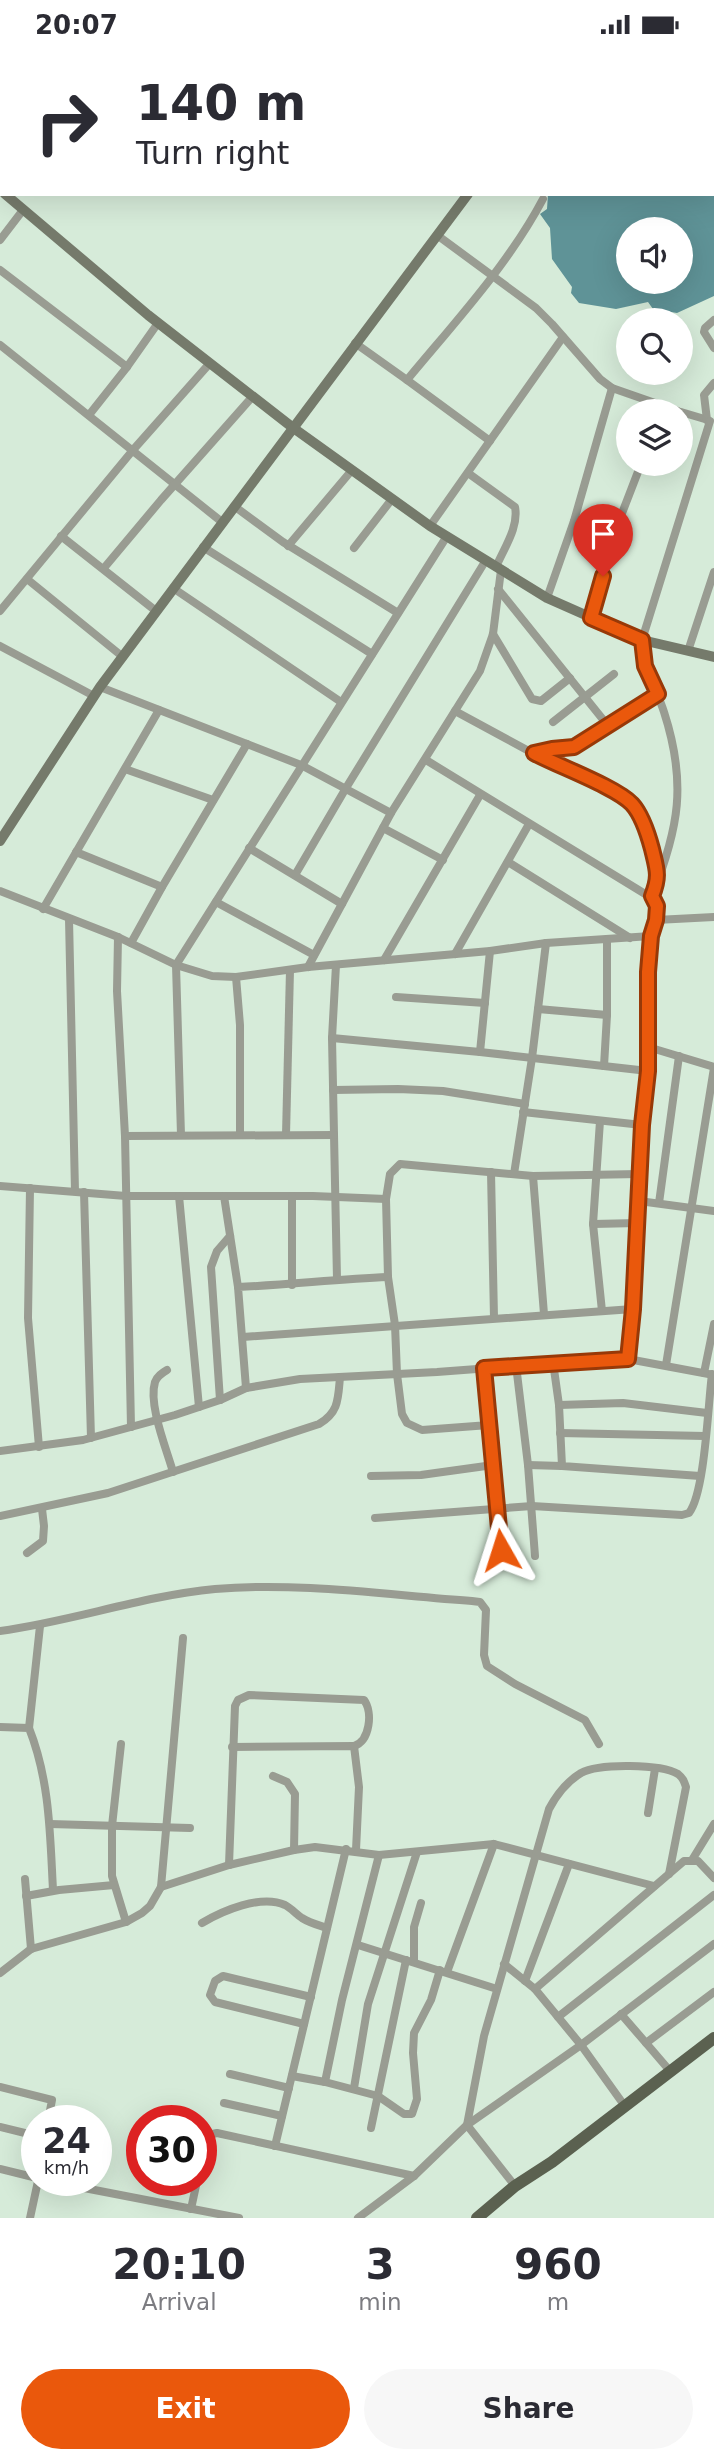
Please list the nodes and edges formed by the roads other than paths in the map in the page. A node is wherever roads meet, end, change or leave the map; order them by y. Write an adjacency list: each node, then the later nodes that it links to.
1 (7, 196): 4 (street)
2 (466, 196): 5 (street)
3 (543, 199): 8 (street)
4 (23, 210): 6 (street); 10 (street)
5 (437, 235): 8 (street); 12 (street)
6 (0, 240)
7 (0, 269): 16 (street)
8 (492, 277): 11 (street); 17 (street)
9 (714, 320): 14 (street)
10 (158, 323): 15 (street); 16 (street)
11 (563, 337): 19 (street); 26 (street)
12 (355, 343): 17 (street); 25 (street)
13 (0, 345): 22 (street)
14 (714, 348)
15 (210, 363): 20 (street); 27 (street)
16 (127, 367): 22 (street)
17 (407, 380): 26 (street)
18 (714, 383): 24 (street)
19 (612, 388): 21 (street); 35 (street)
20 (253, 396): 25 (street); 31 (street)
21 (638, 399)
22 (89, 415): 27 (street)
23 (693, 416): 24 (street)
24 (710, 421): 56 (street)
25 (292, 427): 28 (street); 33 (street)
26 (490, 441): 29 (street)
27 (133, 450): 31 (street); 38 (street)
28 (352, 470): 32 (street); 40 (street)
29 (468, 473): 36 (street); 45 (street)
30 (636, 476): 37 (street)
31 (176, 484): 34 (street); 44 (street)
32 (392, 499): 36 (street); 42 (street)
33 (234, 506): 34 (street); 40 (street)
34 (222, 521): 41 (street)
35 (574, 521): 37 (street); 50 (street)
36 (430, 527): 39 (street)
37 (614, 534): 54 (street)
38 (61, 536): 44 (street); 47 (street)
39 (447, 536): 43 (street); 53 (street)
40 (288, 546): 53 (street)
41 (204, 547): 48 (street); 59 (street)
42 (354, 548)
43 (485, 560): 45 (street); 77 (street)
44 (104, 568): 52 (street)
45 (499, 568): 49 (street); 50 (street)
46 (714, 572): 58 (street)
47 (27, 579): 51 (street); 60 (street)
48 (173, 588): 52 (street); 67 (street)
49 (498, 589): 55 (street); 63 (street)
50 (547, 598): 54 (street)
51 (0, 611)
52 (156, 611): 60 (street)
53 (398, 613): 59 (street)
54 (591, 618): 56 (street)
55 (493, 633): 63 (street); 69 (street)
56 (642, 640): 58 (street); 65 (street)
57 (0, 646): 64 (street)
58 (688, 651): 61 (street)
59 (372, 654): 67 (street)
60 (123, 657): 64 (street)
61 (714, 657)
62 (614, 674): 66 (street)
63 (570, 678): 66 (street)
64 (97, 692): 68 (street); 83 (street)
65 (658, 694): 71 (street); 89 (street)
66 (586, 697): 70 (street); 71 (street)
67 (341, 702): 75 (street)
68 (159, 710): 72 (street); 76 (street)
69 (456, 711): 73 (street); 74 (street)
70 (553, 722)
71 (609, 727): 73 (street)
72 (247, 744): 75 (street); 79 (street)
73 (534, 753): 89 (street)
74 (426, 760): 78 (street); 80 (street)
75 (301, 765): 77 (street); 84 (street)
76 (125, 769): 79 (street); 85 (street)
77 (345, 788): 80 (street); 88 (street)
78 (481, 795): 81 (street); 86 (street)
79 (213, 800): 90 (street)
80 (391, 813): 82 (street)
81 (529, 824): 87 (street); 92 (street)
82 (383, 828): 86 (street); 94 (street)
83 (0, 841)
84 (250, 848): 88 (street); 93 (street)
85 (76, 852): 90 (street); 95 (street)
86 (443, 860): 108 (street)
87 (508, 862): 101 (street); 106 (street)
88 (295, 875): 94 (street)
89 (659, 878): 92 (street)
90 (162, 887): 103 (street)
91 (0, 891): 95 (street)
92 (652, 896): 98 (street)
93 (216, 902): 107 (street); 110 (street)
94 (342, 904): 107 (street)
95 (43, 909): 97 (street)
96 (714, 917): 98 (street)
97 (69, 919): 100 (street); 142 (street)
98 (656, 920): 99 (street)
99 (651, 936): 101 (street); 119 (street)
100 (118, 937): 103 (street); 134 (street)
101 (631, 939): 102 (street)
102 (607, 940): 104 (street); 117 (street)
103 (131, 943): 110 (street)
104 (546, 943): 105 (street); 116 (street)
105 (489, 951): 106 (street); 115 (street)
106 (455, 954): 108 (street)
107 (314, 955): 111 (street)
108 (384, 960): 109 (street)
109 (336, 964): 111 (street); 118 (street)
110 (177, 965): 113 (street); 130 (street)
111 (308, 967): 112 (street)
112 (290, 970): 113 (street); 132 (street)
113 (236, 977): 131 (street)
114 (396, 997): 115 (street)
115 (485, 1003): 120 (street)
116 (538, 1009): 117 (street); 122 (street)
117 (607, 1015): 123 (street)
118 (332, 1038): 120 (street); 126 (street)
119 (648, 1047): 121 (street); 125 (street)
120 (480, 1052): 122 (street)
121 (680, 1056): 124 (street); 150 (street)
122 (532, 1058): 123 (street); 127 (street)
123 (604, 1066): 125 (street)
124 (714, 1067): 151 (street)
125 (648, 1071): 129 (street)
126 (333, 1090): 127 (street); 133 (street)
127 (524, 1108): 128 (street); 136 (street)
128 (600, 1121): 129 (street); 139 (street)
129 (642, 1125): 137 (street)
130 (181, 1135): 131 (street); 134 (street)
131 (240, 1135): 132 (street)
132 (286, 1135): 133 (street)
133 (334, 1135): 147 (street)
134 (125, 1136): 143 (street)
135 (491, 1173): 136 (street); 148 (street); 163 (street)
136 (513, 1174): 138 (street)
137 (639, 1174): 139 (street); 149 (street)
138 (533, 1176): 139 (street); 162 (street)
139 (596, 1176): 154 (street)
140 (0, 1186): 141 (street)
141 (30, 1188): 142 (street); 187 (street)
142 (80, 1191): 143 (street); 186 (street)
143 (126, 1196): 144 (street); 183 (street)
144 (179, 1196): 145 (street); 179 (street)
145 (224, 1196): 146 (street); 155 (street)
146 (292, 1196): 147 (street); 158 (street)
147 (336, 1197): 148 (street); 157 (street)
148 (386, 1199): 156 (street)
149 (639, 1201): 150 (street); 153 (street)
150 (659, 1203): 151 (street)
151 (692, 1206): 152 (street); 170 (street)
152 (714, 1210)
153 (638, 1223): 154 (street); 160 (street)
154 (593, 1224): 161 (street)
155 (230, 1236): 159 (street); 177 (street)
156 (388, 1277): 157 (street); 165 (street)
157 (337, 1279): 158 (street)
158 (292, 1285): 159 (street)
159 (238, 1287): 166 (street)
160 (633, 1309): 161 (street); 167 (street)
161 (602, 1311): 162 (street)
162 (544, 1314): 163 (street)
163 (494, 1318): 165 (street)
164 (714, 1324): 174 (street)
165 (395, 1325): 166 (street); 173 (street)
166 (243, 1338): 176 (street)
167 (628, 1359): 168 (street); 170 (street)
168 (553, 1362): 169 (street); 178 (street)
169 (516, 1365): 171 (street); 190 (street)
170 (666, 1365): 174 (street)
171 (484, 1368): 173 (street); 182 (street)
172 (167, 1370): 181 (street)
173 (397, 1374): 175 (street); 182 (street)
174 (710, 1374): 180 (street)
175 (340, 1377): 176 (street); 192 (street)
176 (246, 1388): 177 (street)
177 (220, 1400): 179 (street)
178 (559, 1405): 180 (street); 184 (street)
179 (199, 1407): 181 (street)
180 (707, 1413): 185 (street)
181 (158, 1420): 183 (street); 192 (street)
182 (489, 1425): 189 (street)
183 (131, 1427): 186 (street)
184 (560, 1433): 185 (street); 191 (street)
185 (705, 1436): 194 (street)
186 (91, 1438): 187 (street)
187 (39, 1447): 188 (street)
188 (0, 1451)
189 (493, 1465): 193 (street); 197 (street)
190 (528, 1465): 191 (street); 195 (street)
191 (562, 1466): 194 (street)
192 (173, 1472): 196 (street)
193 (372, 1476)
194 (700, 1476): 195 (street)
195 (532, 1506): 197 (street); 202 (street)
196 (41, 1509): 198 (street); 201 (street)
197 (497, 1510): 199 (street); 200 (street)
198 (0, 1516)
199 (375, 1518)
200 (501, 1550)
201 (27, 1553)
202 (535, 1556)
203 (40, 1626): 204 (street); 207 (street); 209 (street)
204 (0, 1631)
205 (183, 1638): 218 (street)
206 (0, 1727): 207 (street)
207 (29, 1728): 216 (street)
208 (121, 1744): 217 (street)
209 (599, 1744)
210 (354, 1746): 211 (street); 211 (street); 222 (street)
211 (232, 1747): 228 (street)
212 (655, 1769): 214 (street); 225 (street); 229 (street)
213 (273, 1776): 221 (street)
214 (648, 1813)
215 (714, 1823): 226 (street)
216 (50, 1824): 217 (street); 235 (street)
217 (112, 1826): 218 (street); 232 (street)
218 (166, 1828): 219 (street); 234 (street)
219 (190, 1828)
220 (494, 1844): 223 (street); 225 (street); 248 (street)
221 (295, 1850): 222 (street); 228 (street)
222 (351, 1850): 224 (street); 241 (street)
223 (417, 1851): 224 (street); 245 (street)
224 (379, 1855): 243 (street)
225 (536, 1856): 227 (street); 247 (street)
226 (692, 1860): 229 (street); 230 (street)
227 (569, 1864): 233 (street); 250 (street)
228 (229, 1865): 234 (street)
229 (668, 1874): 233 (street)
230 (713, 1876)
231 (25, 1879): 237 (street)
232 (114, 1885): 235 (street); 239 (street)
233 (654, 1886): 252 (street)
234 (160, 1887): 239 (street)
235 (53, 1891): 237 (street)
236 (714, 1895): 256 (street)
237 (26, 1896): 244 (street)
238 (421, 1903): 246 (street)
239 (126, 1922): 244 (street)
240 (202, 1923): 241 (street)
241 (327, 1928): 254 (street)
242 (714, 1944): 255 (street)
243 (358, 1945): 245 (street); 264 (street)
244 (31, 1949): 249 (street)
245 (384, 1953): 246 (street); 267 (street)
246 (410, 1961): 248 (street); 268 (street)
247 (504, 1964): 250 (street); 251 (street)
248 (444, 1971): 251 (street); 268 (street)
249 (0, 1973)
250 (524, 1981): 252 (street)
251 (497, 1989): 273 (street)
252 (535, 1989): 256 (street)
253 (714, 1992): 259 (street)
254 (311, 1997): 257 (street); 257 (street)
255 (621, 2014): 259 (street); 260 (street)
256 (558, 2017): 260 (street)
257 (304, 2024): 263 (street)
258 (714, 2038): 261 (main road)
259 (646, 2043): 261 (street)
260 (581, 2045): 271 (street); 273 (street)
261 (670, 2071): 271 (main road)
262 (230, 2074): 266 (street)
263 (292, 2075): 264 (street); 266 (street)
264 (325, 2081): 267 (street)
265 (0, 2087): 270 (street)
266 (289, 2088): 272 (street)
267 (354, 2088): 268 (street)
268 (377, 2096): 275 (street)
269 (224, 2103): 272 (street)
270 (50, 2105)
271 (624, 2105): 282 (main road)
272 (282, 2116): 278 (street)
273 (467, 2125): 281 (street); 282 (street)
274 (0, 2127): 276 (street)
275 (371, 2129)
276 (21, 2132)
277 (217, 2134): 278 (street)
278 (275, 2146): 281 (street)
279 (0, 2169): 280 (street)
280 (21, 2175)
281 (414, 2176): 290 (street)
282 (515, 2186): 291 (main road)
283 (112, 2193): 286 (street)
284 (34, 2196): 287 (street)
285 (193, 2196): 286 (street)
286 (189, 2208): 288 (street); 289 (street)
287 (30, 2218)
288 (185, 2218)
289 (239, 2218)
290 (358, 2218)
291 (477, 2218)

